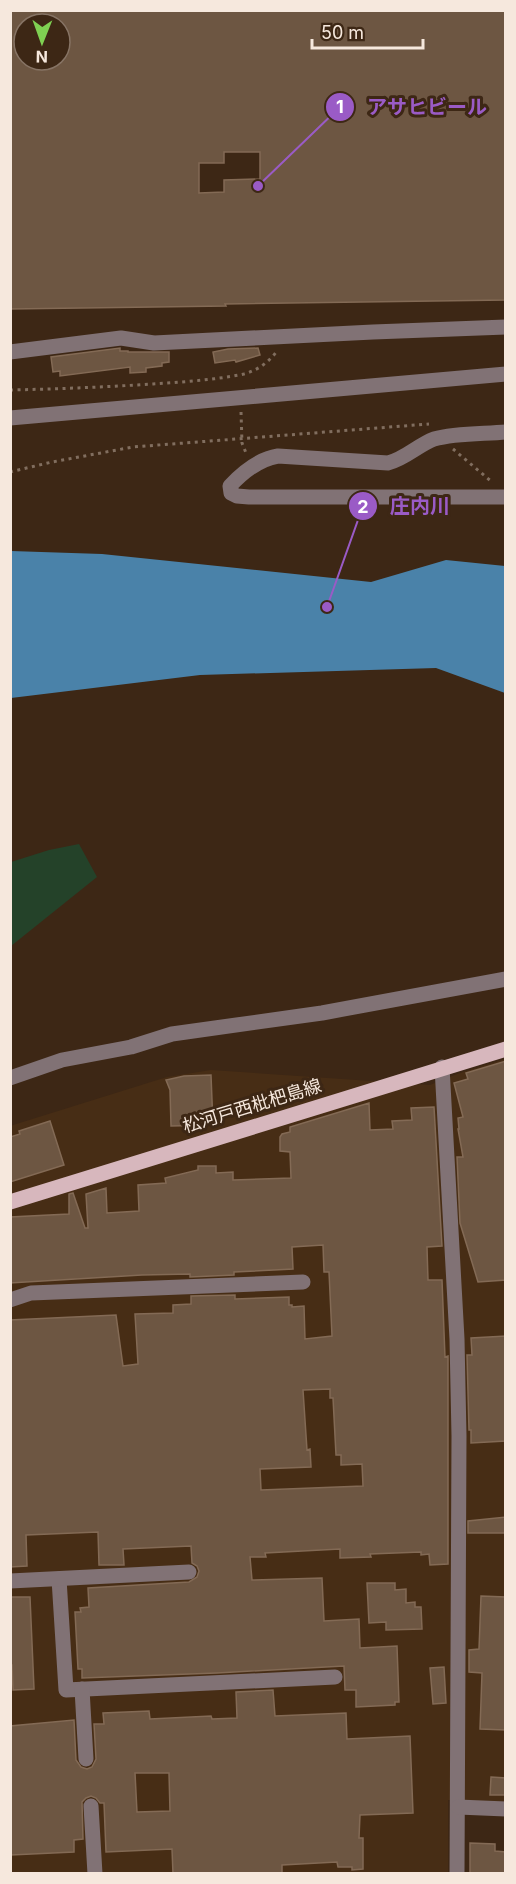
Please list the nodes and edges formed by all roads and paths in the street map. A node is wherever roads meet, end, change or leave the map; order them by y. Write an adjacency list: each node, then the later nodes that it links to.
1 (506, 327): 2 (street)
2 (285, 336): 3 (street); 5 (path)
3 (10, 352)
4 (506, 374): 6 (street)
5 (10, 390)
6 (10, 418)
7 (240, 425): 10 (path)
8 (438, 431): 9 (street); 10 (path); 11 (street); 13 (path)
9 (506, 432)
10 (242, 438): 11 (path); 12 (path)
11 (255, 464): 13 (street)
12 (10, 472)
13 (501, 492)
14 (506, 979): 17 (street)
15 (506, 1049): 16 (main road, 松河戸西枇杷島線)
16 (442, 1067): 18 (main road, 松河戸西枇杷島線); 28 (street)
17 (10, 1078)
18 (10, 1202)
19 (303, 1282): 20 (street)
20 (10, 1300)
21 (189, 1572): 22 (street)
22 (59, 1579): 23 (street); 25 (street)
23 (10, 1581)
24 (335, 1677): 25 (street)
25 (82, 1689): 26 (street)
26 (86, 1759)
27 (90, 1806): 30 (street)
28 (458, 1807): 29 (street); 31 (street)
29 (506, 1809)
30 (95, 1874)
31 (457, 1874)

